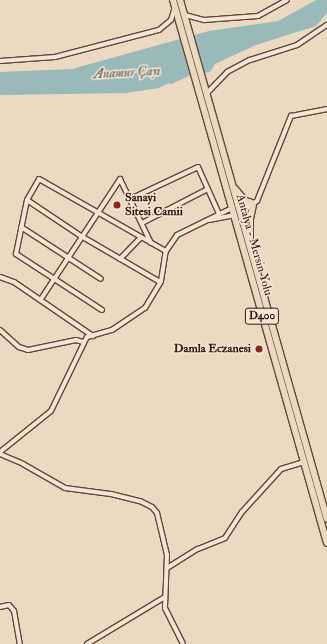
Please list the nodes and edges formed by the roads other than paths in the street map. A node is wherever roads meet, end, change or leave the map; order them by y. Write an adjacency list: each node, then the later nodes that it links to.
1 (173, 0): 4 (highway, Antalya - Mersin Yolu / D400)
2 (180, 0): 5 (highway, Antalya - Mersin Yolu / D400)
3 (287, 0): 5 (street)
4 (175, 7): 7 (street); 15 (highway, Antalya - Mersin Yolu / D400)
5 (186, 17): 8 (highway, Antalya - Mersin Yolu / D400)
6 (327, 25): 8 (street)
7 (0, 61)
8 (207, 89): 10 (highway, Antalya - Mersin Yolu / D400)
9 (327, 110): 14 (street)
10 (233, 185): 14 (highway); 15 (highway, Antalya - Mersin Yolu / D400)
11 (208, 189): 12 (street); 18 (street); 21 (street)
12 (130, 199): 16 (street); 21 (street)
13 (27, 200): 16 (street); 22 (street); 23 (street)
14 (254, 203): 15 (street); 17 (street); 26 (highway)
15 (235, 206): 17 (highway, Antalya - Mersin Yolu / D400); 18 (street); 19 (highway, Antalya - Mersin Yolu / D400)
16 (98, 212): 23 (street); 24 (street)
17 (240, 213): 19 (highway); 26 (highway, Antalya - Mersin Yolu / D400)
18 (219, 214): 20 (street)
19 (234, 215): 20 (street); 40 (highway, Antalya - Mersin Yolu / D400)
20 (205, 221): 27 (street)
21 (142, 223): 25 (street)
22 (21, 227): 28 (street); 31 (street)
23 (81, 236): 28 (street); 29 (street)
24 (141, 237): 25 (street); 29 (street)
25 (151, 243): 27 (street)
26 (250, 249): 41 (highway, Antalya - Mersin Yolu / D400)
27 (166, 251): 33 (street)
28 (68, 257): 31 (street); 32 (street)
29 (120, 259): 33 (street)
30 (0, 277): 34 (street)
31 (54, 278): 34 (street); 35 (street)
32 (101, 279)
33 (160, 282): 37 (street)
34 (41, 300): 37 (street)
35 (102, 310)
36 (0, 330): 38 (street)
37 (93, 336): 38 (street)
38 (83, 342): 39 (street)
39 (0, 453): 43 (street)
40 (304, 462): 42 (highway, Antalya - Mersin Yolu / D400); 43 (street)
41 (327, 519)
42 (327, 542)
43 (167, 568): 44 (street)
44 (166, 597): 47 (street); 48 (street)
45 (0, 607): 46 (street)
46 (20, 644)
47 (87, 644)
48 (183, 644)

